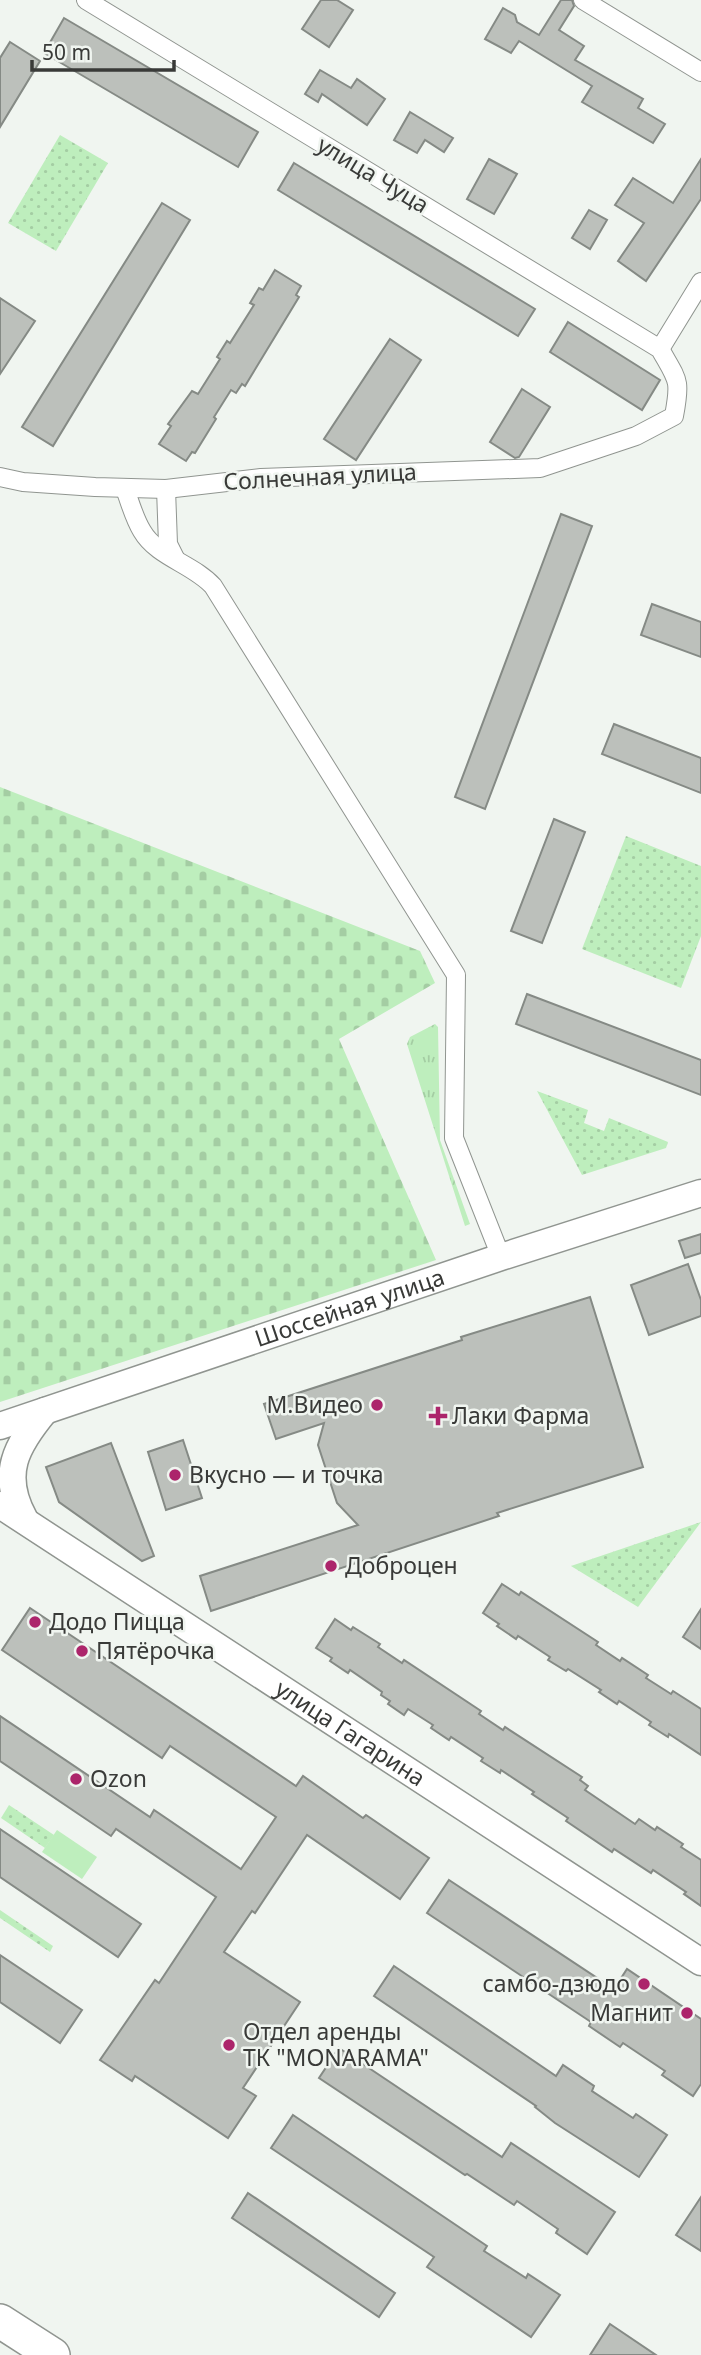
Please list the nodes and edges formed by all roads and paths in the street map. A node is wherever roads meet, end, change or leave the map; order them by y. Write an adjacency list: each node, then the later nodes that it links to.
1 (86, 0): 5 (street, улица Чуца)
2 (583, 0): 3 (street)
3 (701, 72)
4 (701, 282): 5 (street)
5 (660, 349): 8 (street, Солнечная улица)
6 (0, 477): 7 (street, Солнечная улица)
7 (125, 489): 8 (street, Солнечная улица); 9 (street)
8 (166, 489): 9 (street)
9 (175, 558): 11 (street)
10 (701, 1193): 11 (street, Шоссейная улица)
11 (501, 1257): 12 (street, Шоссейная улица)
12 (45, 1410): 13 (street, Шоссейная улица); 16 (street)
13 (0, 1426)
14 (0, 1505): 16 (street, улица Гагарина)
15 (0, 1519): 16 (street)
16 (35, 1530): 17 (street, улица Гагарина)
17 (701, 1962)
18 (0, 2321): 19 (highway)
19 (53, 2355)

